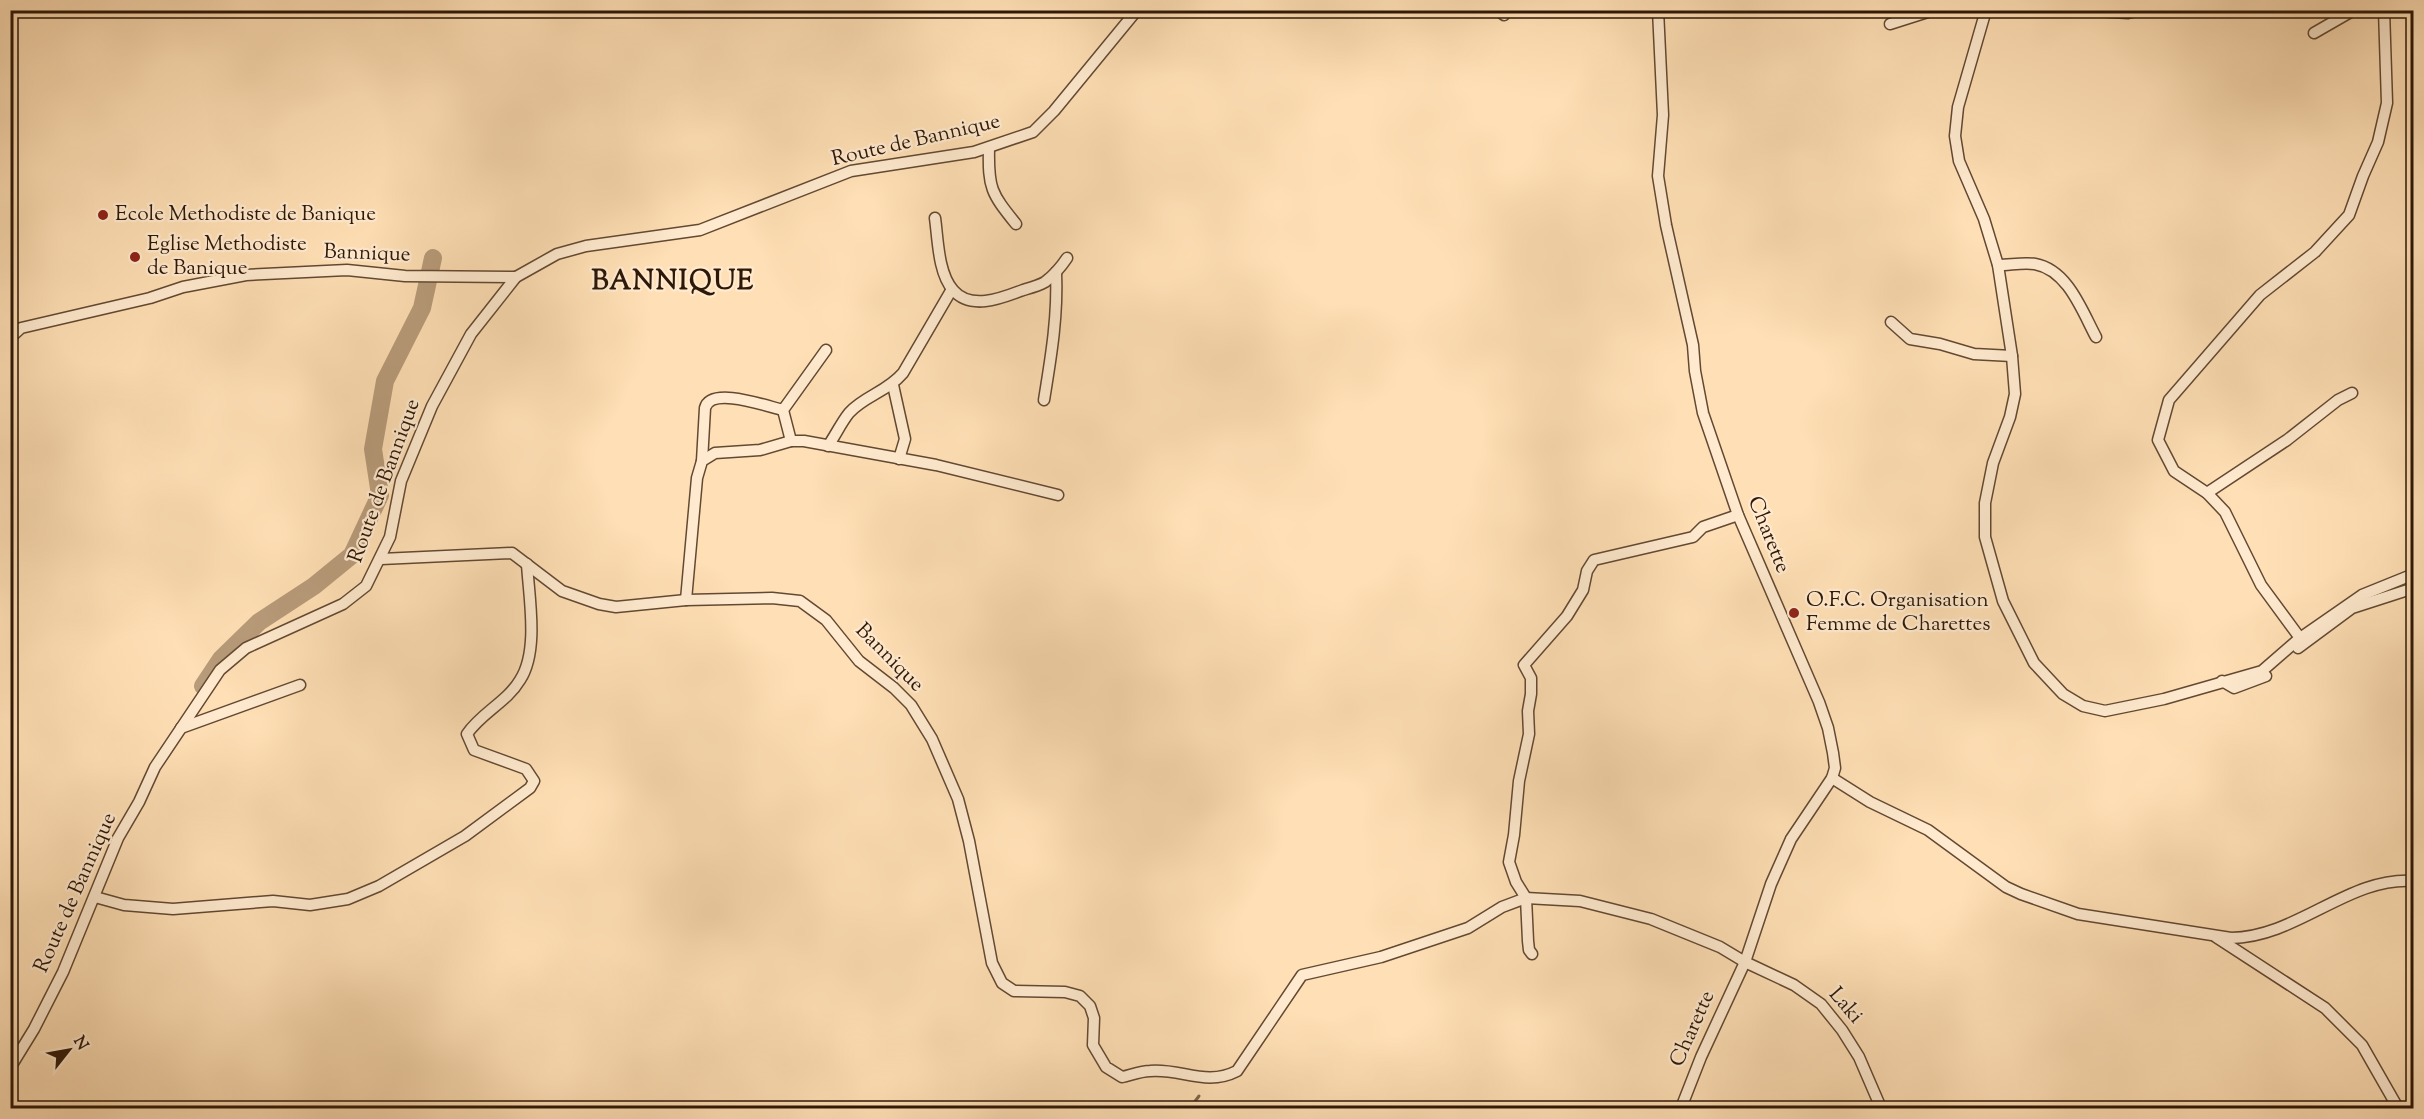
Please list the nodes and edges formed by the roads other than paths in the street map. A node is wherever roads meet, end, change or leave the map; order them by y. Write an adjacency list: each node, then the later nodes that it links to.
1 (1137, 10): 11 (street, Route de Bannique)
2 (1658, 10): 35 (street, Charette)
3 (1934, 10): 9 (street)
4 (1986, 10): 15 (street)
5 (2080, 10): 6 (street)
6 (2140, 10)
7 (2354, 10): 10 (street)
8 (2384, 10): 33 (street)
9 (1890, 24)
10 (2314, 33)
11 (989, 148): 13 (street); 17 (street, Route de Bannique)
12 (935, 218): 18 (street)
13 (1013, 221)
14 (1068, 258): 16 (street)
15 (1998, 266): 21 (street); 24 (street)
16 (1056, 272): 18 (street); 27 (street)
17 (516, 277): 20 (street, Bannique); 36 (street, Route de Bannique)
18 (952, 290): 25 (street)
19 (1891, 322): 24 (street)
20 (16, 326): 22 (street, Bannique)
21 (2096, 337)
22 (10, 338)
23 (826, 350): 28 (street)
24 (2012, 356): 42 (street)
25 (893, 385): 30 (street); 31 (street)
26 (2352, 393): 33 (street)
27 (1044, 400)
28 (783, 410): 29 (street); 32 (street)
29 (791, 441): 30 (street); 32 (street)
30 (828, 446): 31 (street)
31 (899, 459): 34 (street)
32 (702, 461): 40 (street)
33 (2207, 493): 41 (street)
34 (1058, 495)
35 (1738, 515): 45 (street, Charette); 48 (street)
36 (381, 559): 37 (street, Bannique); 44 (street, Route de Bannique)
37 (527, 564): 40 (street, Bannique); 47 (street)
38 (2414, 574): 41 (street)
39 (2414, 588): 42 (street)
40 (686, 600): 48 (street, Bannique)
41 (2300, 638): 42 (street)
42 (2222, 681)
43 (300, 685): 44 (street)
44 (182, 728): 47 (street, Route de Bannique)
45 (1832, 778): 49 (street); 51 (street, Charette)
46 (2414, 881): 49 (street)
47 (95, 897): 52 (street, Route de Bannique)
48 (1526, 898): 50 (street); 51 (street, Laki)
49 (2213, 935): 55 (street)
50 (1532, 954)
51 (1745, 962): 53 (street, Charette); 54 (street, Laki)
52 (10, 1068)
53 (1681, 1108)
54 (1881, 1108)
55 (2398, 1108)

